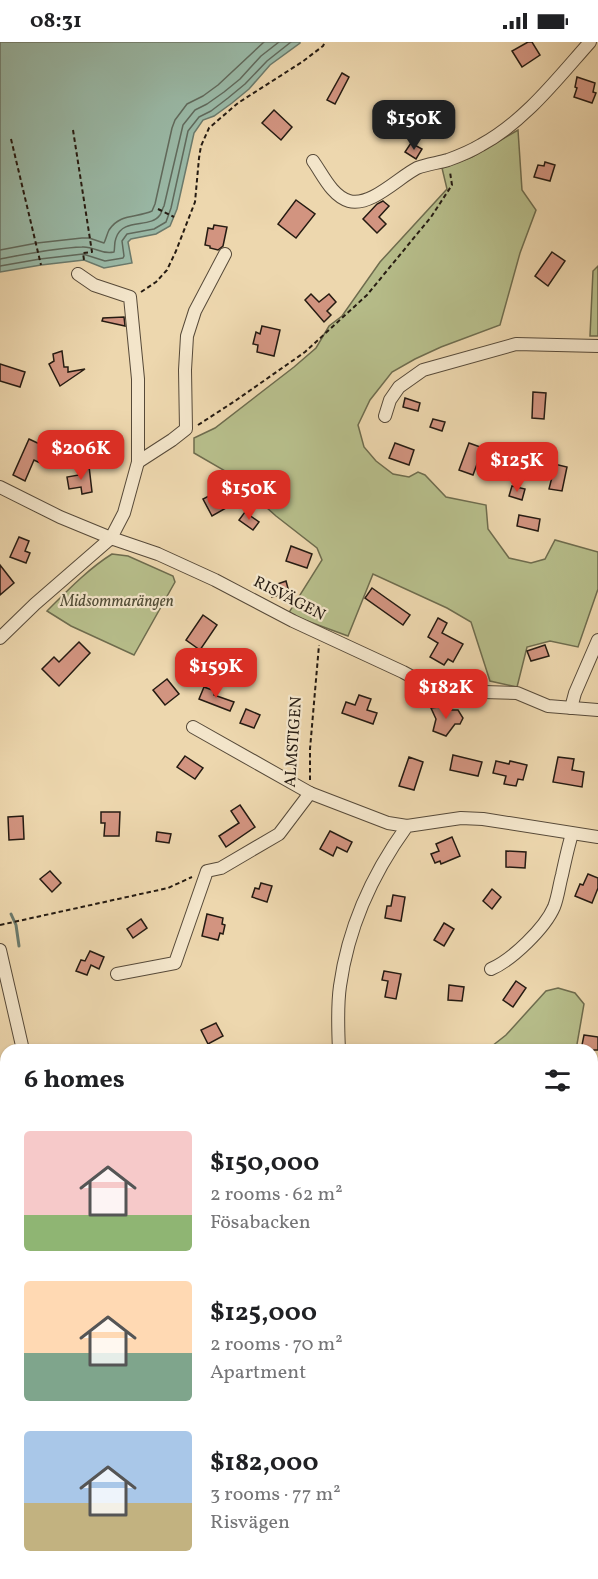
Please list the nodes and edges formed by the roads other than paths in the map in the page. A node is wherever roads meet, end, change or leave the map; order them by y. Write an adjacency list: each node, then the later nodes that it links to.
1 (590, 42): 2 (street)
2 (313, 161)
3 (225, 254): 7 (street)
4 (78, 274): 7 (street)
5 (598, 346): 6 (street)
6 (385, 416)
7 (138, 462): 9 (street)
8 (0, 487): 9 (street, RISVÄGEN)
9 (111, 538): 10 (street); 12 (street, RISVÄGEN)
10 (0, 638)
11 (598, 640): 12 (street)
12 (571, 708): 13 (street, RISVÄGEN)
13 (598, 710)
14 (193, 727): 15 (street)
15 (310, 793): 16 (street); 21 (street, ALMSTIGEN)
16 (407, 826): 17 (street); 23 (street)
17 (572, 834): 18 (street); 20 (street)
18 (598, 837)
19 (0, 950): 22 (street)
20 (491, 969)
21 (117, 974)
22 (22, 1044)
23 (339, 1044)

